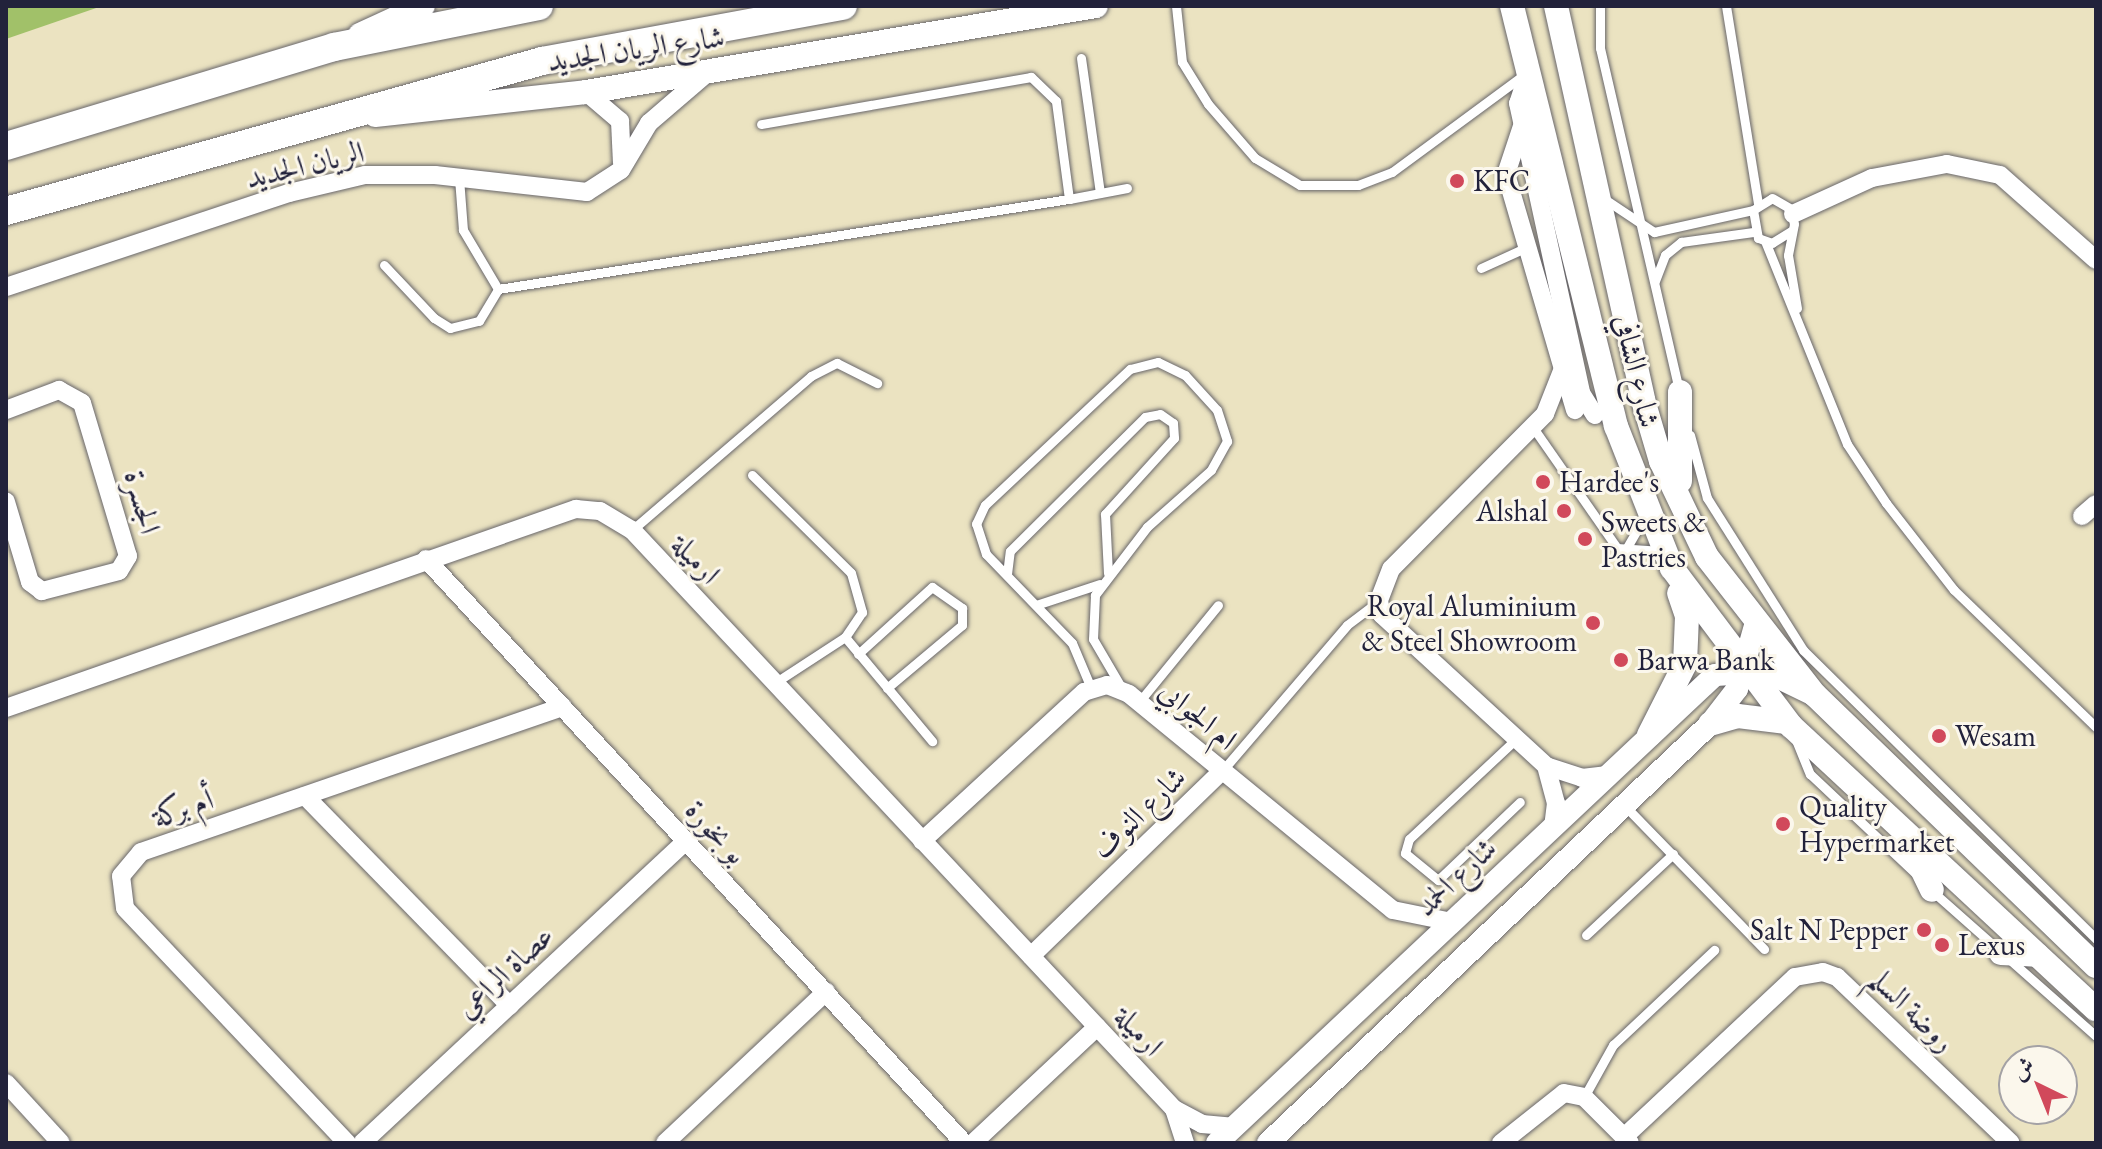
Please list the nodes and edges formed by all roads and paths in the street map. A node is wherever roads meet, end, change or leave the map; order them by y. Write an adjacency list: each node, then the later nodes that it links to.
1 (423, 6): 12 (main road, شارع الريان الجديد)
2 (539, 6): 12 (highway, شارع الريان الجديد)
3 (843, 6): 17 (highway, شارع الريان الجديد)
4 (1096, 6): 15 (main road, شارع الريان الجديد)
5 (1176, 6): 14 (lane)
6 (1556, 6): 11 (main road, شارع الشافي)
7 (1564, 6): 11 (main road)
8 (1600, 6): 30 (lane)
9 (1726, 6): 27 (lane)
10 (1510, 12): 14 (main road, شارع الشافي)
11 (1564, 40): 25 (main road, شارع الشافي)
12 (334, 47): 20 (highway, شارع الريان الجديد)
13 (1081, 58): 24 (lane)
14 (1528, 72): 18 (street); 48 (main road, شارع الشافي)
15 (706, 74): 16 (main road, شارع الريان الجديد); 21 (street)
16 (586, 92): 17 (main road, شارع الريان الجديد); 21 (street)
17 (326, 116): 28 (highway, شارع الريان الجديد)
18 (1523, 123): 33 (street); 40 (street)
19 (761, 124): 26 (lane)
20 (6, 146)
21 (621, 170): 22 (street, الريان الجديد)
22 (459, 178): 38 (street, الريان الجديد); 39 (lane)
23 (1127, 188): 24 (lane)
24 (1100, 193): 26 (lane)
25 (1600, 195): 30 (lane); 51 (main road, شارع الشافي)
26 (1069, 199): 39 (lane)
27 (1755, 207): 29 (lane); 30 (lane); 31 (lane)
28 (6, 211)
29 (1792, 222): 32 (lane); 34 (street); 41 (lane)
30 (1641, 228): 37 (lane)
31 (1753, 232): 32 (lane); 37 (lane)
32 (1765, 241): 41 (lane)
33 (1527, 247): 36 (lane); 43 (street)
34 (2096, 260)
35 (384, 265): 39 (lane)
36 (1481, 268)
37 (1654, 284): 44 (lane)
38 (6, 287)
39 (498, 289)
40 (1571, 348): 43 (street, شارع النوف); 48 (street)
41 (1806, 351): 77 (lane)
42 (877, 383): 53 (lane)
43 (1563, 383): 46 (street); 47 (street, شارع النوف)
44 (1680, 392): 51 (main road); 95 (lane)
45 (6, 410): 50 (street, الجسرة)
46 (1575, 410): 47 (street); 48 (street)
47 (1538, 420): 54 (lane); 60 (street, شارع النوف)
48 (1606, 420): 52 (main road, شارع الشافي)
49 (752, 475): 64 (lane)
50 (6, 502)
51 (1682, 511): 63 (main road, شارع الشافي)
52 (1646, 512): 54 (lane); 56 (main road, شارع الشافي)
53 (632, 530): 55 (street, ارميلة); 67 (street, ارميلة)
54 (1626, 549): 56 (lane)
55 (426, 559): 73 (street, بو بخورة); 74 (street, ارميلة)
56 (1667, 559): 66 (main road, شارع الشافي); 78 (main road)
57 (1108, 573): 58 (lane); 58 (lane); 59 (lane)
58 (1008, 577): 61 (lane)
59 (1100, 584): 61 (lane); 70 (lane)
60 (1379, 601): 79 (street); 82 (lane, شارع النوف)
61 (1036, 605): 69 (lane)
62 (1218, 605): 72 (lane)
63 (1755, 626): 66 (street, شارع الحمد); 71 (main road, شارع الشافي)
64 (845, 637): 65 (lane); 67 (lane)
65 (858, 654): 68 (lane); 68 (lane)
66 (1743, 670): 71 (street, شارع الحمد); 75 (street, شارع الحمد); 76 (main road, شارع الشافي); 78 (street, شارع الحمد)
67 (773, 684): 90 (street, ارميلة)
68 (887, 688): 80 (lane)
69 (1091, 688): 70 (street, ام الجوابي); 90 (street)
70 (1123, 690): 72 (street, ام الجوابي)
71 (1815, 695): 101 (main road, شارع الشافي)
72 (1139, 702): 82 (street, ام الجوابي)
73 (563, 707): 84 (street, أم بركة); 89 (street, بو بخورة)
74 (6, 708)
75 (1710, 724): 76 (main road); 86 (street, شارع الحمد)
76 (1789, 724): 88 (main road, شارع الشافي); 92 (lane)
77 (2096, 727)
78 (1649, 735): 83 (street, شارع الحمد)
79 (1516, 739): 81 (street); 85 (lane)
80 (932, 741)
81 (1546, 766): 83 (street); 87 (street)
82 (1222, 771): 93 (street, ام الجوابي); 100 (street, شارع النوف)
83 (1608, 775): 87 (street, شارع الحمد)
84 (305, 796): 103 (street); 113 (street, أم بركة)
85 (1520, 802)
86 (1624, 805): 91 (lane); 120 (street, شارع الحمد)
87 (1553, 827): 93 (street, شارع الحمد)
88 (1907, 838): 92 (main road); 99 (main road, شارع الشافي)
89 (686, 841): 102 (street, بو بخورة); 103 (street, عصاة الراعي)
90 (922, 841): 100 (street, ارميلة)
91 (1673, 854): 94 (lane); 96 (lane)
92 (1932, 890): 98 (lane)
93 (1452, 922): 110 (street, شارع الحمد)
94 (1586, 935)
95 (2096, 939)
96 (1764, 949)
97 (1714, 950): 108 (lane)
98 (2001, 953): 99 (main road); 106 (lane)
99 (2037, 955): 104 (main road, شارع الشافي)
100 (1031, 956): 105 (street, ارميلة)
101 (2096, 966)
102 (826, 992): 115 (street); 116 (street, بو بخورة)
103 (510, 1006): 114 (street, عصاة الراعي)
104 (2096, 1009)
105 (1097, 1027): 109 (street, ارميلة); 117 (street)
106 (2096, 1036)
107 (6, 1083): 112 (street)
108 (1584, 1097): 111 (street); 121 (street)
109 (1174, 1109): 110 (street, ارميلة); 118 (street, ارميلة)
110 (1235, 1127): 119 (street, شارع الحمد)
111 (1627, 1140): 122 (street, روضة السلم)
112 (58, 1142)
113 (347, 1143)
114 (362, 1143)
115 (665, 1143)
116 (964, 1143)
117 (973, 1143)
118 (1185, 1143)
119 (1217, 1143)
120 (1268, 1143)
121 (1501, 1143)
122 (2011, 1143)

